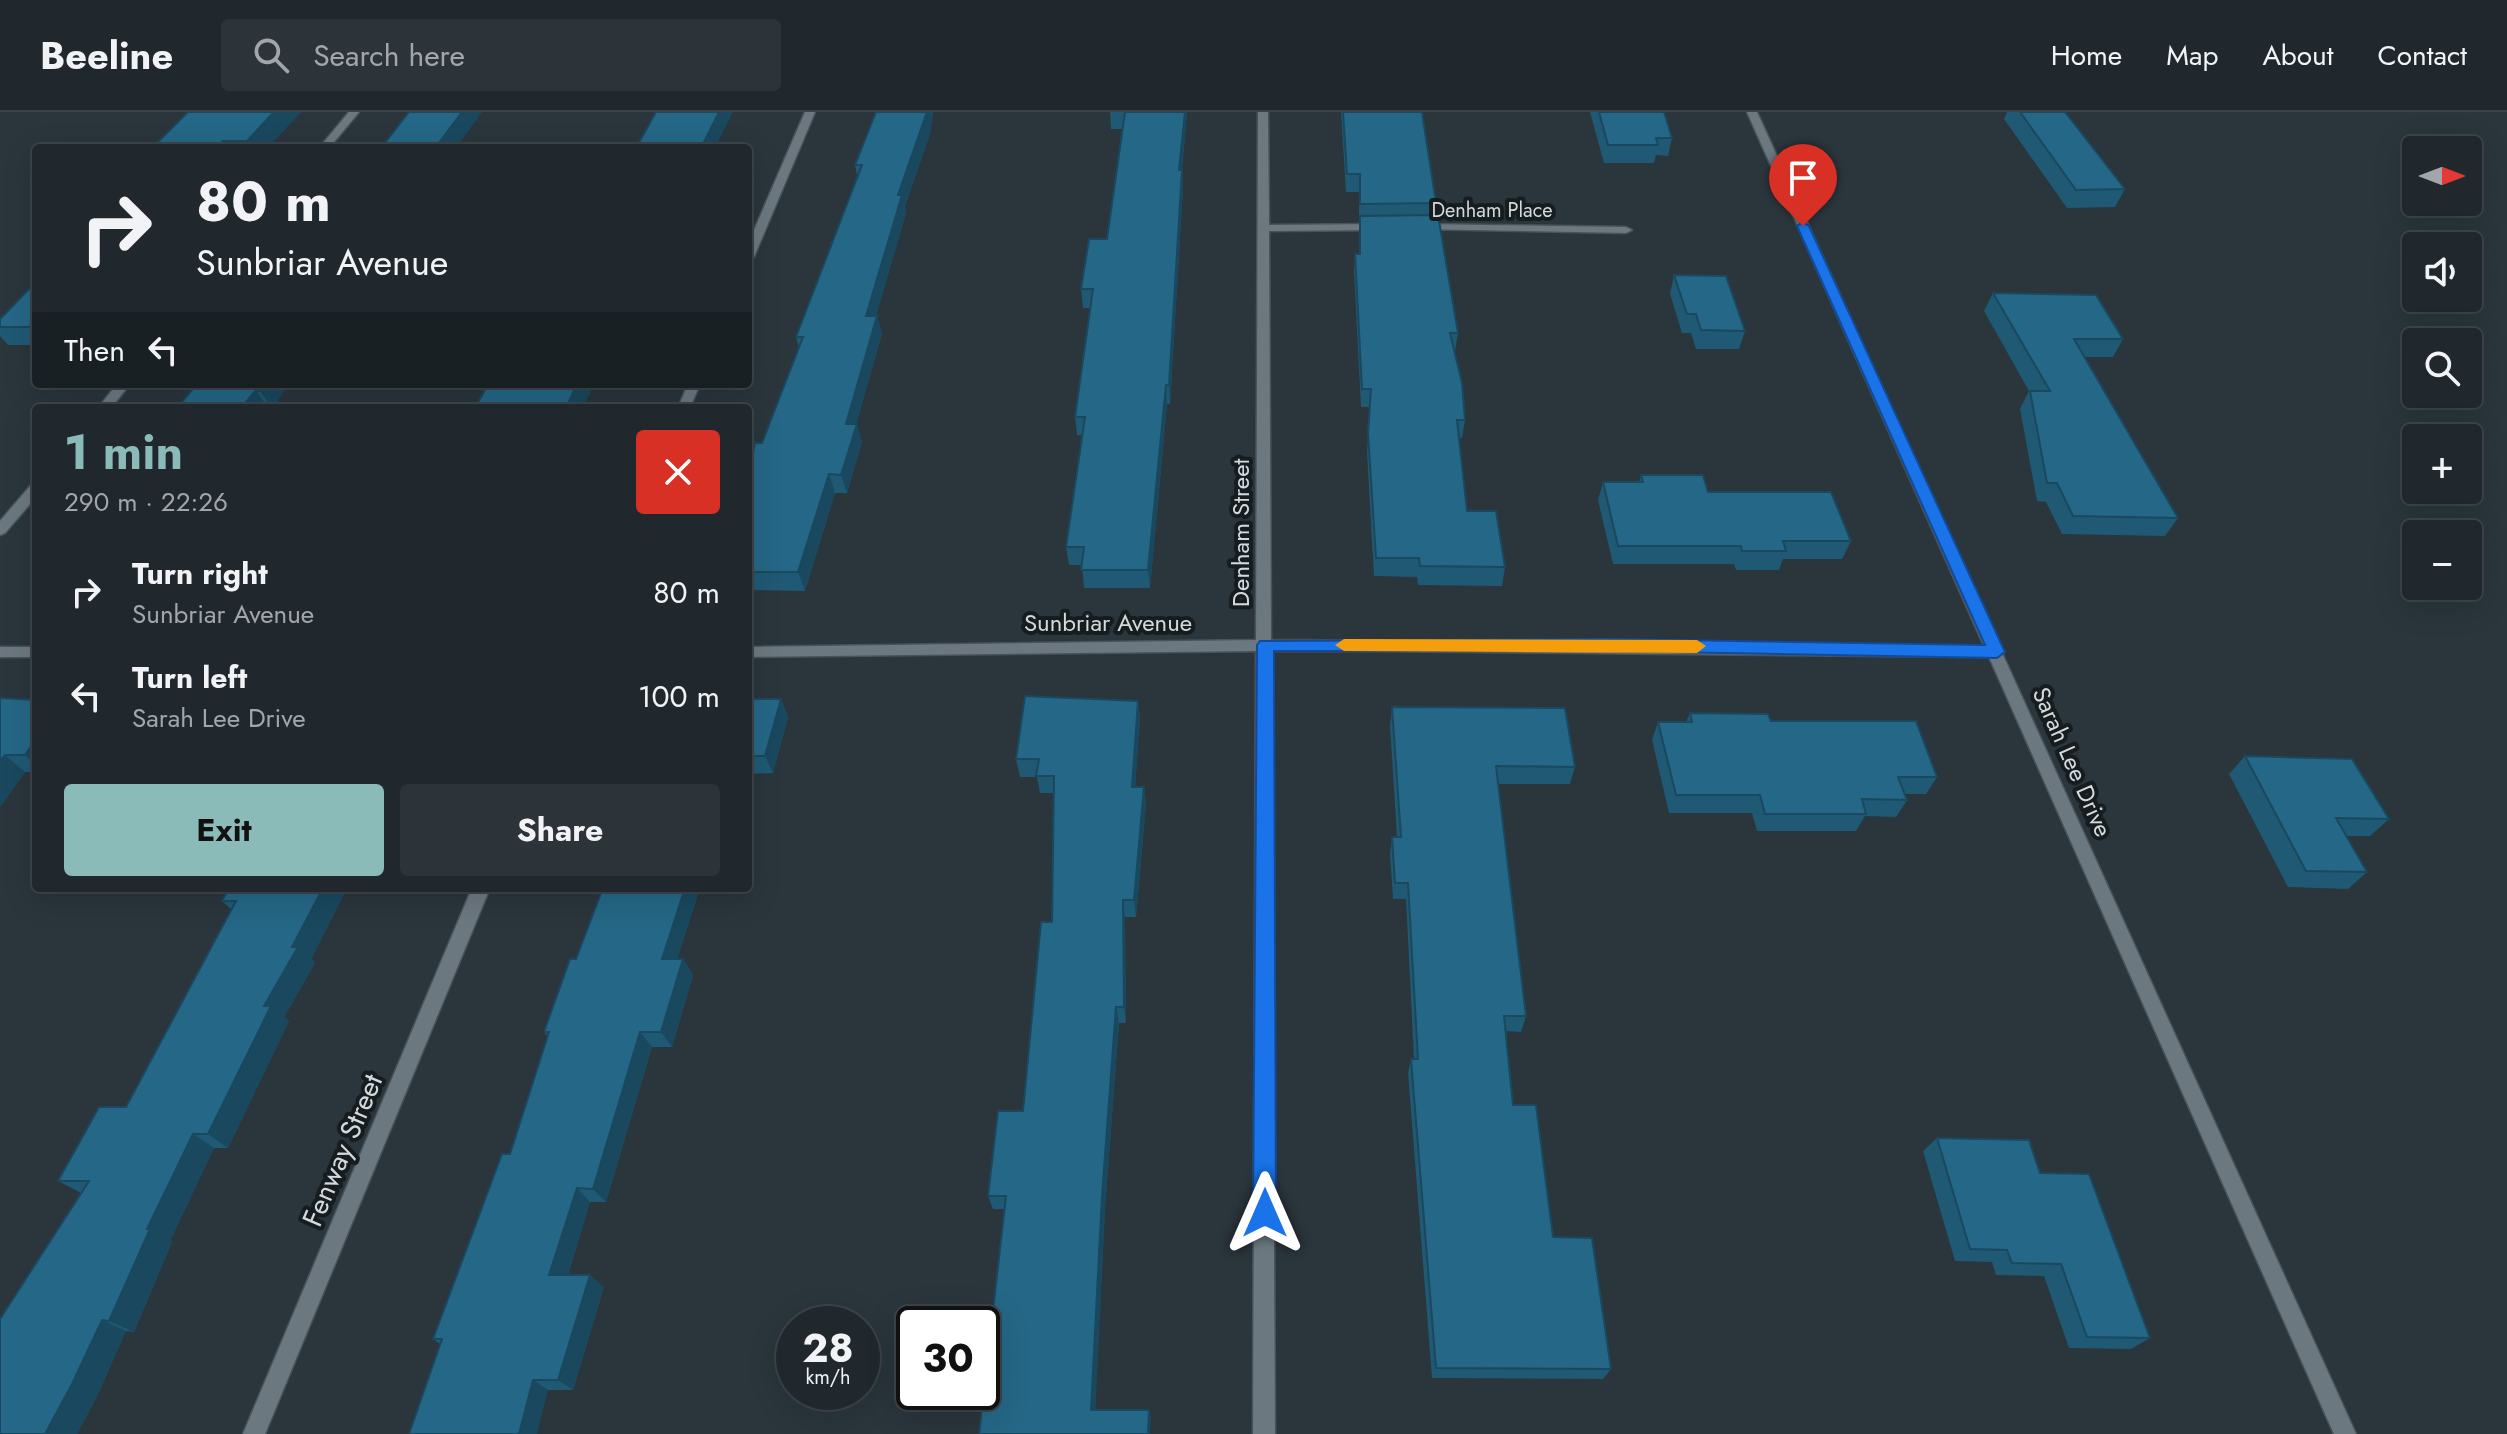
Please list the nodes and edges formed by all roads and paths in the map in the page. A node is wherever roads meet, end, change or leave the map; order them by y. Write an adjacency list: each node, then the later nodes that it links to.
1 (354, 112): 5 (street)
2 (810, 112): 10 (street)
3 (1263, 112): 8 (street, Denham Street)
4 (1752, 112): 19 (street, Sarah Lee Drive)
5 (327, 144)
6 (1387, 227): 8 (street)
7 (1403, 227): 9 (street, Denham Place)
8 (1263, 228): 15 (street, Denham Street)
9 (1626, 230)
10 (752, 248)
11 (121, 388): 12 (street)
12 (107, 404)
13 (32, 493): 14 (street)
14 (0, 530)
15 (1266, 645): 18 (street, Sunbriar Avenue); 19 (street, Sunbriar Avenue); 22 (street, Denham Street)
16 (0, 652): 17 (street)
17 (32, 652)
18 (752, 652)
19 (1997, 652): 23 (street, Sarah Lee Drive)
20 (479, 892): 21 (street, Fenway Street)
21 (254, 1434)
22 (1264, 1434)
23 (2345, 1434)

